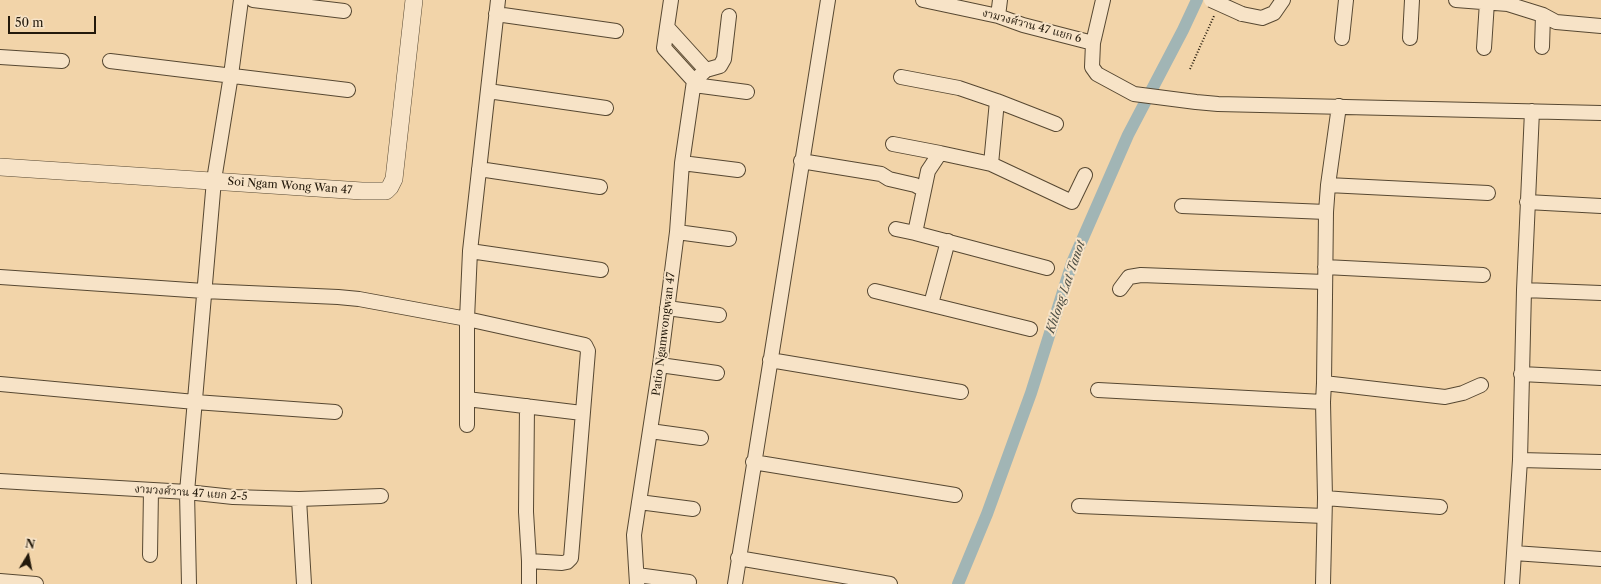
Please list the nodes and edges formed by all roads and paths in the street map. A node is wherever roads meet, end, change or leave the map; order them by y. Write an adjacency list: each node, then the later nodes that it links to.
1 (241, 0): 34 (street)
2 (253, 0): 16 (street)
3 (414, 0): 57 (street, Soi Ngam Wong Wan 47)
4 (671, 0): 22 (street)
5 (828, 0): 48 (street)
6 (923, 0): 20 (street, งามวงศ์วาน 47 แยก 6)
7 (1000, 0): 20 (street)
8 (1103, 0): 26 (street)
9 (1212, 0): 10 (street, bridge)
10 (1283, 0)
11 (1346, 0): 24 (street)
12 (1412, 0): 25 (street)
13 (1456, 0): 14 (street)
14 (1487, 2): 18 (street); 28 (street)
15 (497, 7): 23 (street); 38 (street)
16 (344, 11)
17 (1216, 14): 33 (path)
18 (1543, 15): 21 (street); 27 (street)
19 (729, 16): 32 (street)
20 (998, 16): 26 (street, งามวงศ์วาน 47 แยก 6)
21 (1601, 26)
22 (667, 28): 32 (street); 36 (street)
23 (616, 31)
24 (1342, 38)
25 (1410, 38)
26 (1093, 43): 41 (street)
27 (1542, 47)
28 (1484, 48)
29 (0, 57): 30 (street)
30 (62, 61)
31 (110, 61): 34 (street)
32 (706, 70): 36 (street)
33 (1190, 70)
34 (231, 75): 37 (street); 57 (street)
35 (901, 77): 40 (street)
36 (694, 83): 39 (street); 49 (street, Patio Ngamwongwan 47)
37 (348, 90)
38 (488, 91): 42 (street); 52 (street)
39 (746, 92)
40 (997, 101): 45 (street); 50 (street)
41 (1339, 106): 43 (street); 58 (street)
42 (606, 108)
43 (1532, 111): 44 (street); 62 (street)
44 (1601, 113)
45 (1056, 124)
46 (893, 144): 47 (street)
47 (940, 153): 50 (street); 54 (street)
48 (801, 161): 55 (street); 88 (street)
49 (682, 163): 53 (street); 67 (street, Patio Ngamwongwan 47)
50 (991, 164): 56 (street)
51 (0, 167): 57 (street, Soi Ngam Wong Wan 47)
52 (479, 169): 59 (street); 71 (street)
53 (738, 170)
54 (928, 172): 55 (street); 60 (street)
55 (881, 174): 60 (street)
56 (1085, 175)
57 (214, 180): 81 (street)
58 (1328, 185): 61 (street); 65 (street)
59 (600, 187)
60 (924, 190): 68 (street)
61 (1488, 193)
62 (1527, 202): 64 (street); 80 (street)
63 (1182, 206): 65 (street)
64 (1601, 206)
65 (1326, 212): 72 (street)
66 (896, 229): 68 (street)
67 (677, 232): 69 (street); 84 (street, Patio Ngamwongwan 47)
68 (915, 232): 70 (street)
69 (729, 239)
70 (948, 241): 73 (street); 83 (street)
71 (470, 251): 74 (street); 86 (street)
72 (1325, 267): 75 (street); 77 (street)
73 (1047, 268)
74 (601, 270)
75 (1483, 275)
76 (0, 277): 81 (street)
77 (1325, 282): 78 (street); 93 (street)
78 (1120, 289)
79 (875, 290): 83 (street)
80 (1524, 290): 82 (street); 91 (street)
81 (204, 291): 86 (street); 99 (street)
82 (1601, 293)
83 (931, 304): 87 (street)
84 (667, 308): 85 (street); 89 (street, Patio Ngamwongwan 47)
85 (719, 315)
86 (467, 319): 98 (street); 103 (street)
87 (1030, 330)
88 (770, 360): 97 (street); 108 (street)
89 (660, 365): 90 (street); 105 (street, Patio Ngamwongwan 47)
90 (717, 373)
91 (1521, 374): 92 (street); 107 (street)
92 (1601, 378)
93 (1324, 383): 95 (street); 100 (street)
94 (0, 384): 99 (street)
95 (1482, 385)
96 (1098, 390): 100 (street)
97 (961, 392)
98 (467, 399): 101 (street); 104 (street)
99 (195, 402): 102 (street); 112 (street)
100 (1323, 402): 115 (street)
101 (527, 406): 103 (street); 126 (street)
102 (335, 412)
103 (582, 413): 126 (street)
104 (467, 425)
105 (650, 431): 106 (street); 117 (street, Patio Ngamwongwan 47)
106 (701, 438)
107 (1520, 460): 109 (street); 122 (street)
108 (754, 462): 113 (street); 124 (street)
109 (1601, 462)
110 (0, 481): 111 (street, งามวงศ์วาน 47 แยก 2-5)
111 (151, 490): 112 (street, งามวงศ์วาน 47 แยก 2-5); 123 (street)
112 (187, 492): 116 (street, งามวงศ์วาน 47 แยก 2-5); 131 (street)
113 (955, 495)
114 (381, 496): 116 (street, งามวงศ์วาน 47 แยก 2-5)
115 (1326, 498): 119 (street); 121 (street)
116 (299, 499): 132 (street)
117 (639, 502): 120 (street); 127 (street, Patio Ngamwongwan 47)
118 (1080, 506): 121 (street)
119 (1440, 507)
120 (694, 509)
121 (1324, 516): 136 (street)
122 (1514, 553): 125 (street); 137 (street)
123 (150, 555)
124 (738, 558): 134 (street); 135 (street)
125 (1601, 559)
126 (529, 561): 133 (street)
127 (637, 579): 129 (street)
128 (0, 581): 130 (street)
129 (689, 582)
130 (36, 584)
131 (189, 584)
132 (304, 584)
133 (528, 584)
134 (735, 584)
135 (890, 584)
136 (1323, 584)
137 (1512, 584)

